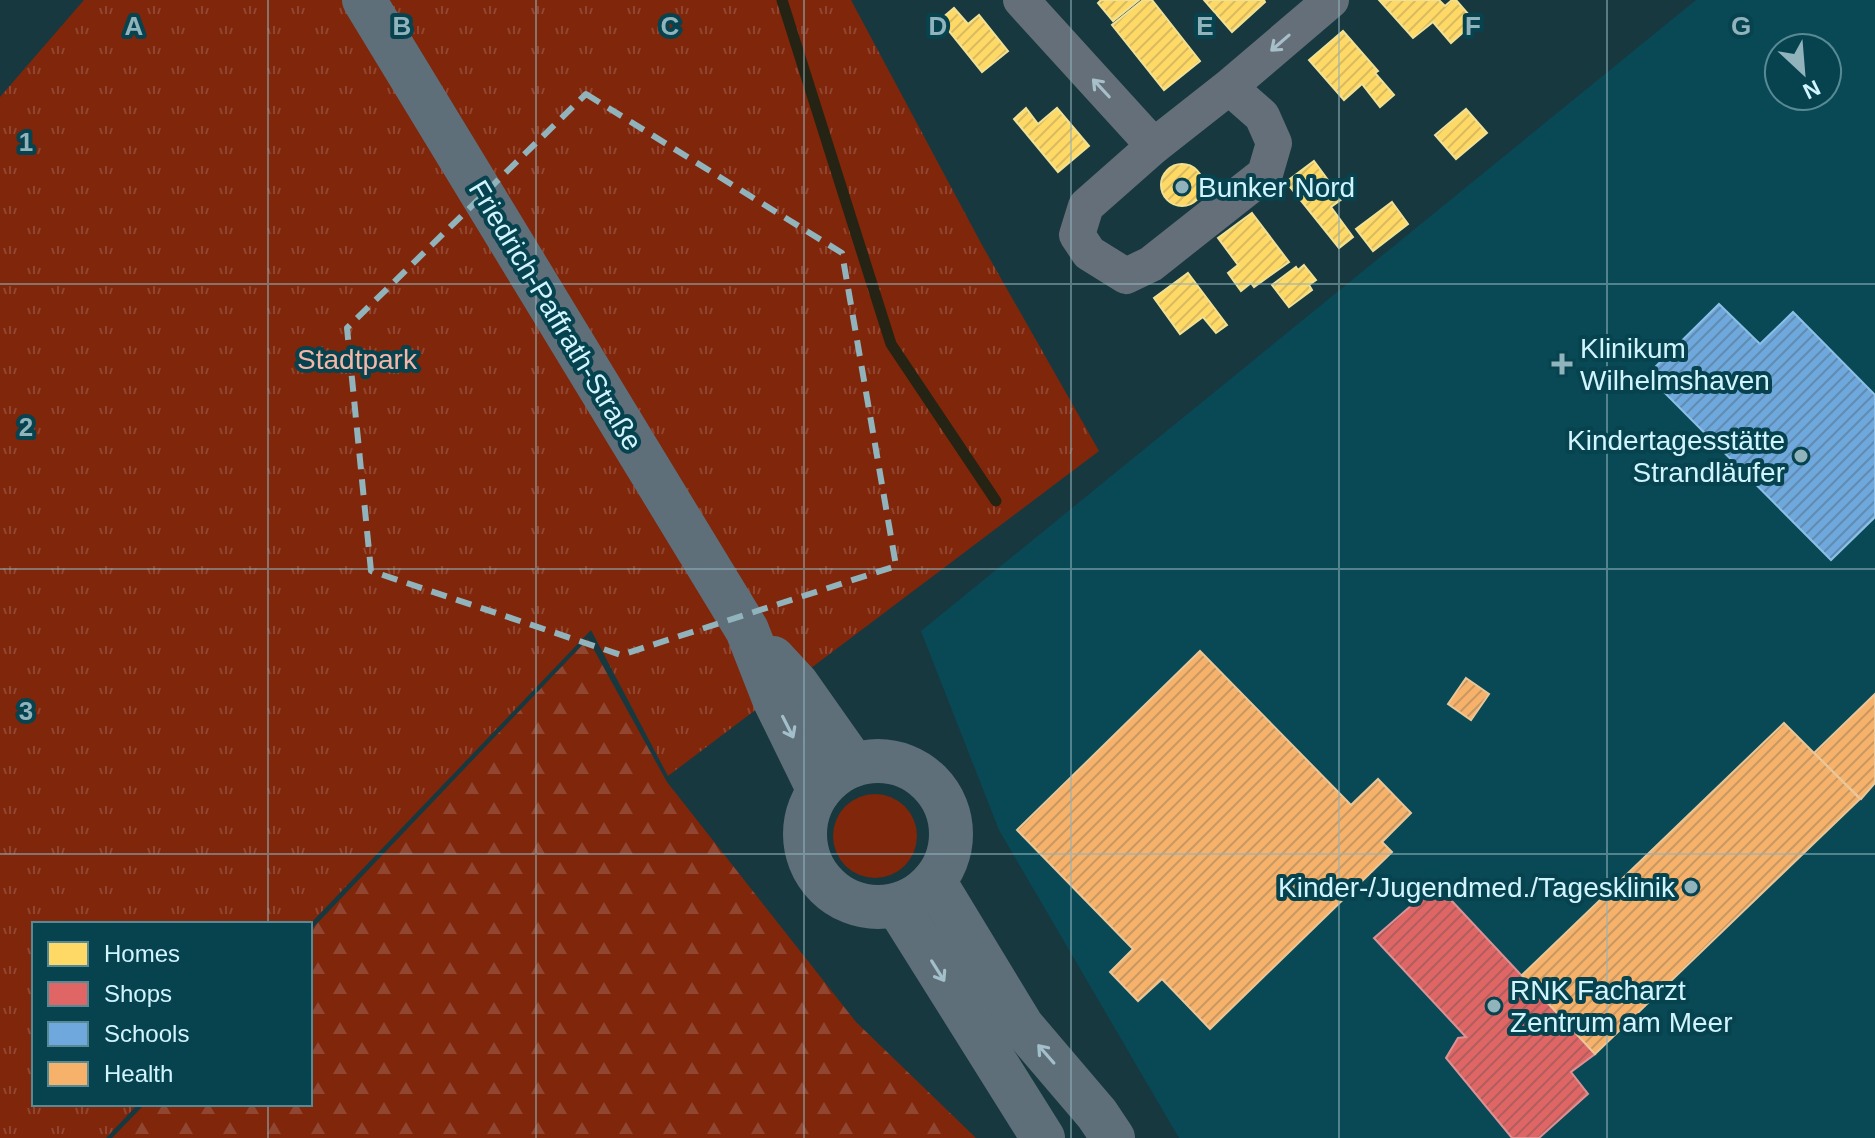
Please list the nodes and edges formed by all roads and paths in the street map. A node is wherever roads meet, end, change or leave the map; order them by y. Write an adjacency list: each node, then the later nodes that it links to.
1 (364, 0): 6 (main road, Friedrich-Paffrath-Straße)
2 (1021, 0): 5 (street, one-way to 2)
3 (1331, 0): 4 (street, one-way to 4)
4 (1229, 87): 5 (street); 5 (street)
5 (1154, 146)
6 (747, 630): 7 (main road, Friedrich-Paffrath-Straße); 8 (main road, Friedrich-Paffrath-Straße, one-way to 8)
7 (854, 765): 8 (main road); 9 (main road)
8 (819, 791): 10 (main road)
9 (934, 881): 10 (main road); 12 (main road, one-way to 9)
10 (897, 905): 11 (main road, one-way to 11)
11 (1043, 1138)
12 (1113, 1138)

